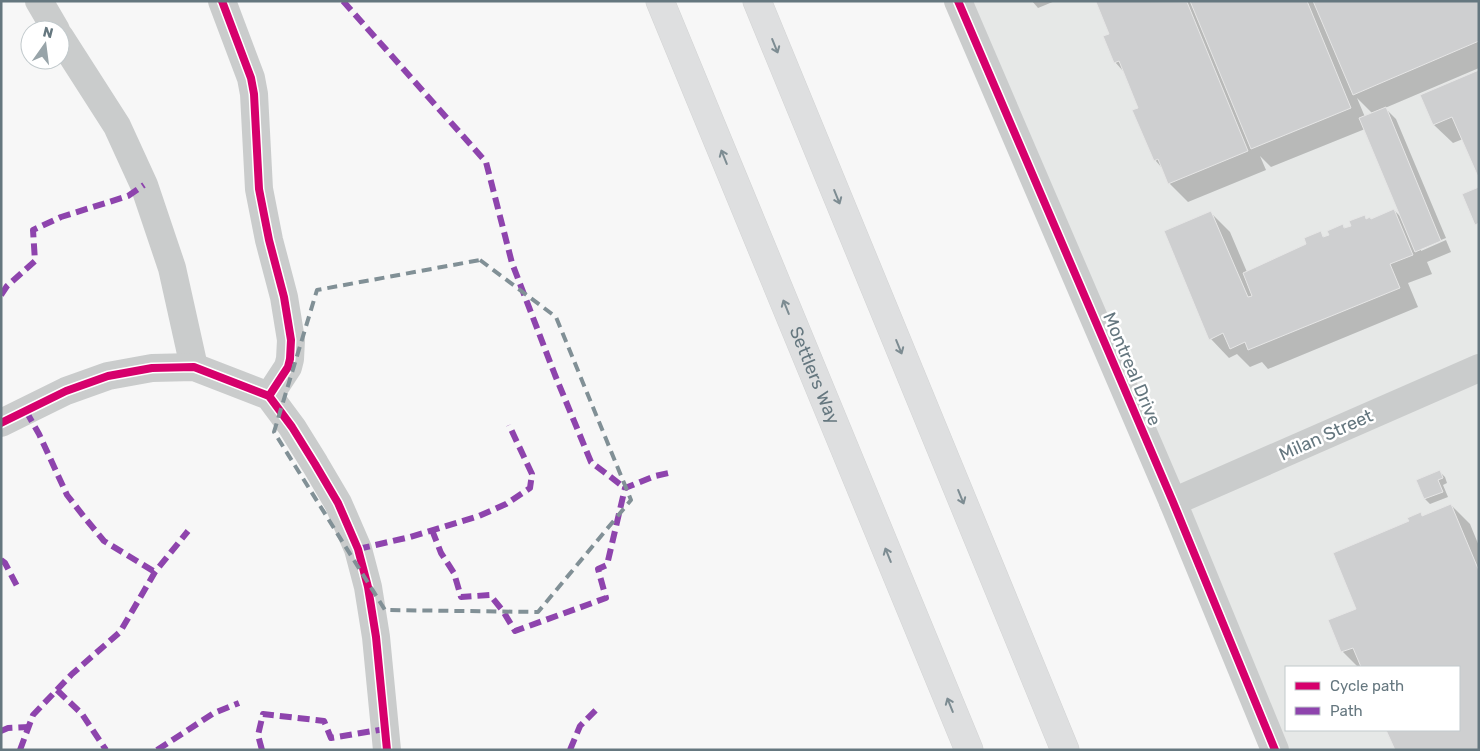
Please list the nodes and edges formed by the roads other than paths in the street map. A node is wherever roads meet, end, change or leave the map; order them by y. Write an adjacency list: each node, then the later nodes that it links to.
1 (39, 1): 6 (street)
2 (222, 1): 10 (street)
3 (660, 1): 14 (highway, Settlers Way, one-way to 3)
4 (757, 1): 15 (highway, one-way to 15)
5 (958, 1): 12 (street, Montreal Drive)
6 (50, 20)
7 (70, 53): 8 (street)
8 (194, 367): 10 (street); 11 (street)
9 (1479, 368): 12 (street, Milan Street)
10 (269, 396): 13 (street)
11 (1, 423)
12 (1173, 502): 16 (street, Montreal Drive)
13 (387, 750)
14 (969, 750)
15 (1065, 750)
16 (1275, 750)

